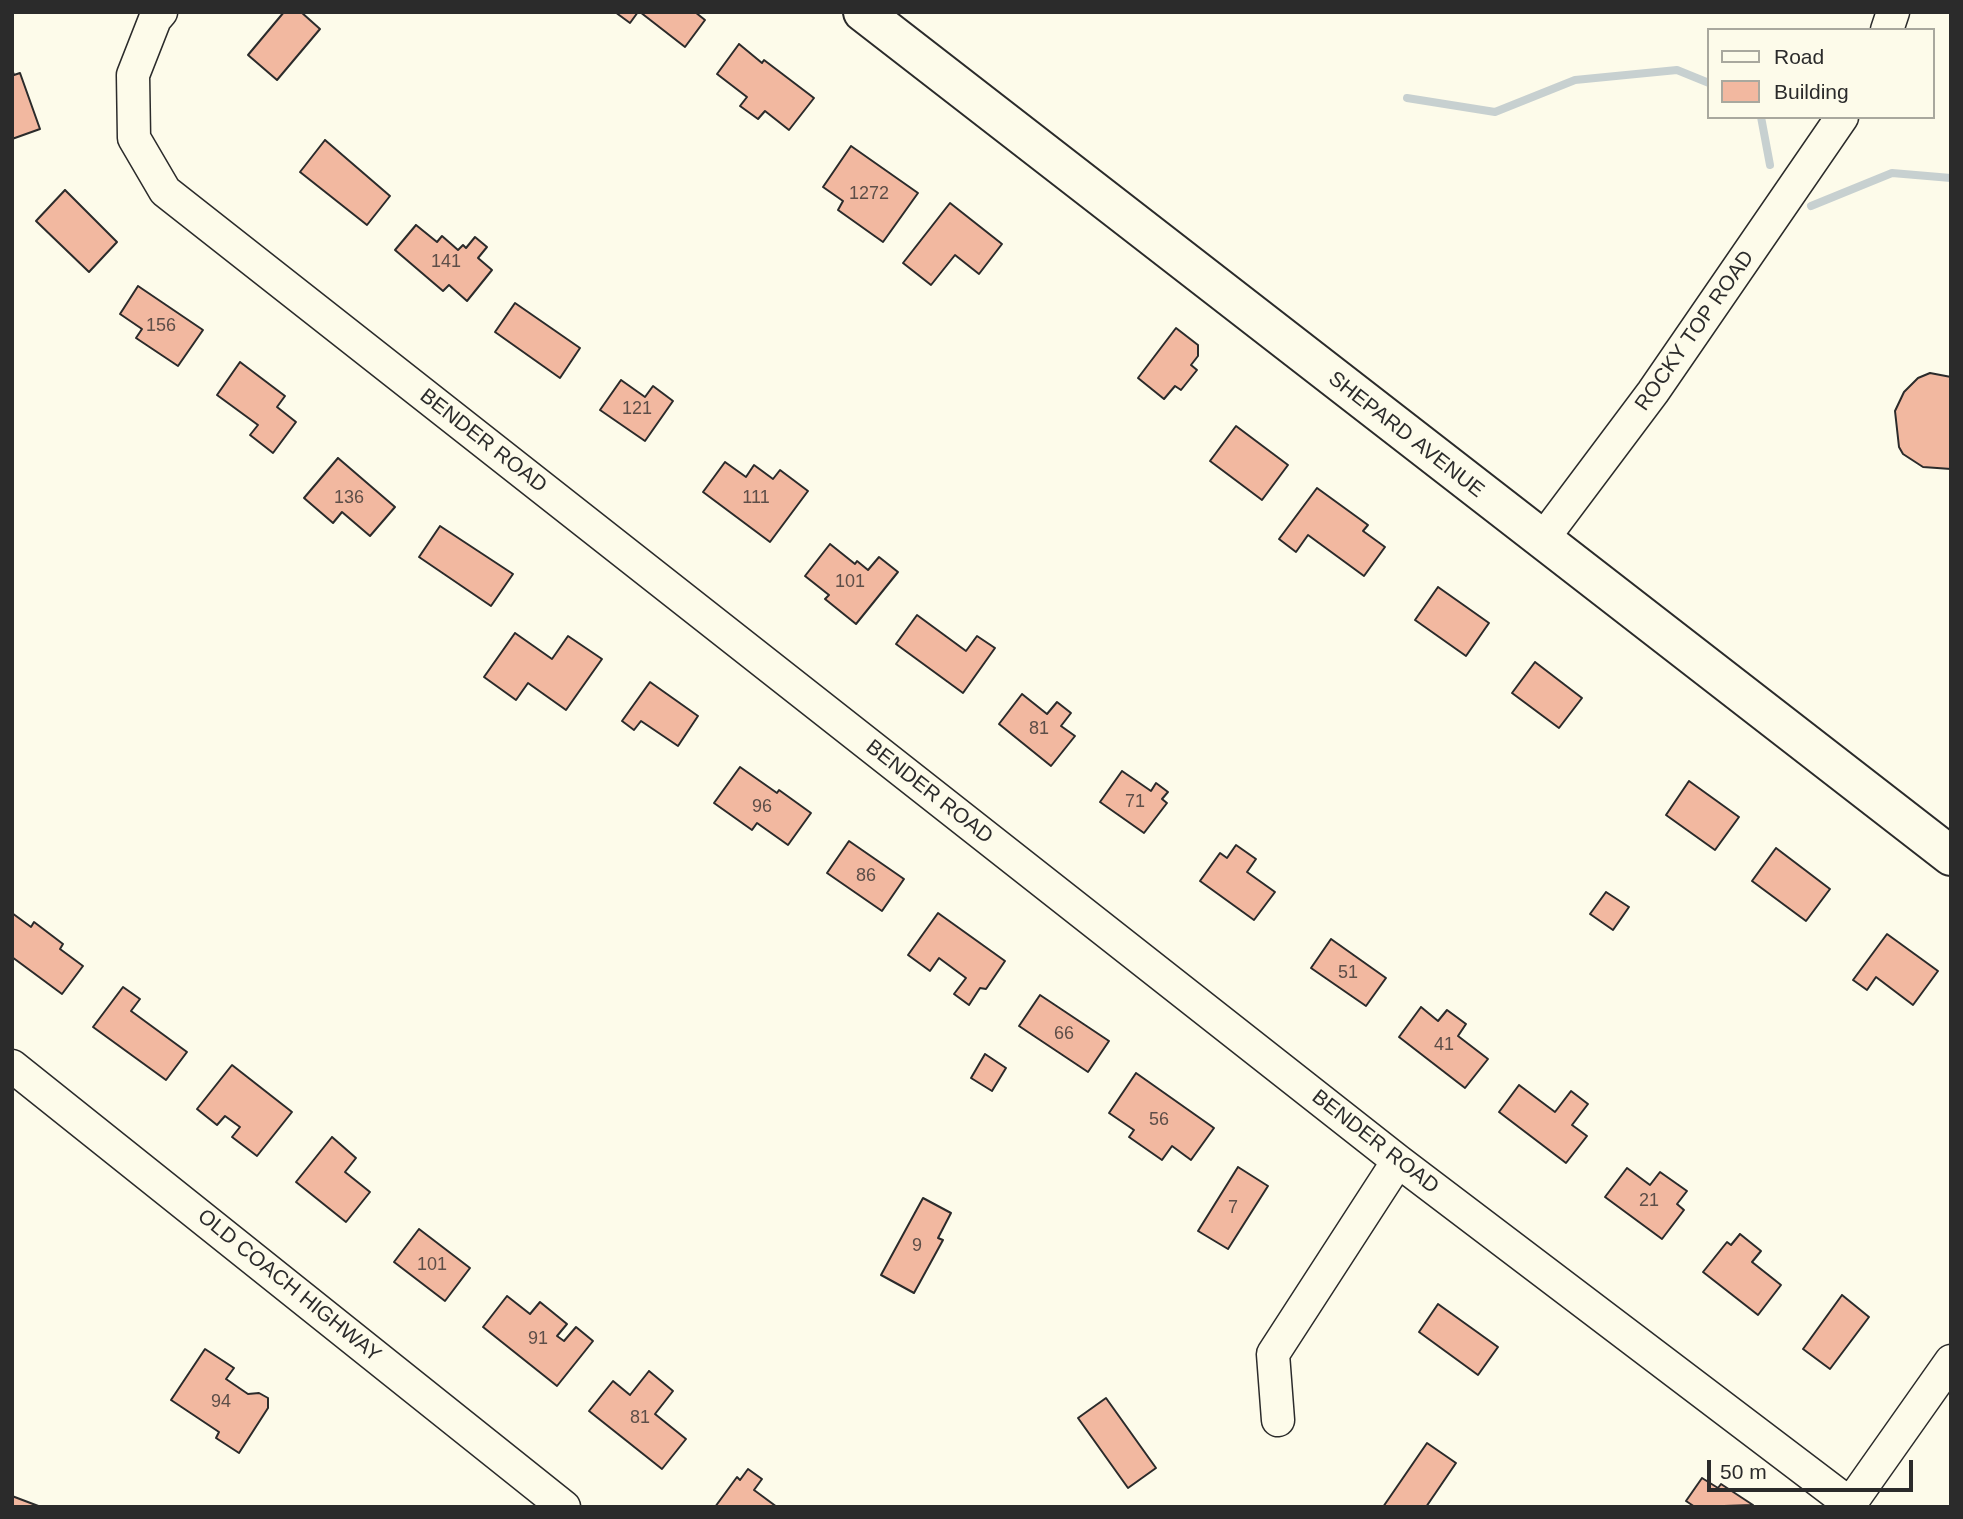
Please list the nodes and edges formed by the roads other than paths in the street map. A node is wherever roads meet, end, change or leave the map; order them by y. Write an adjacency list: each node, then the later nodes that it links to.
1 (160, 12): 7 (street, BENDER ROAD)
2 (863, 12): 4 (main road, SHEPARD AVENUE)
3 (1841, 119): 4 (street, ROCKY TOP ROAD)
4 (1542, 540): 5 (main road, SHEPARD AVENUE)
5 (1951, 856)
6 (12, 1066): 11 (street, OLD COACH HIGHWAY)
7 (1398, 1161): 9 (street); 10 (street, BENDER ROAD)
8 (1951, 1361): 10 (street)
9 (1278, 1420)
10 (1849, 1505)
11 (564, 1507)

